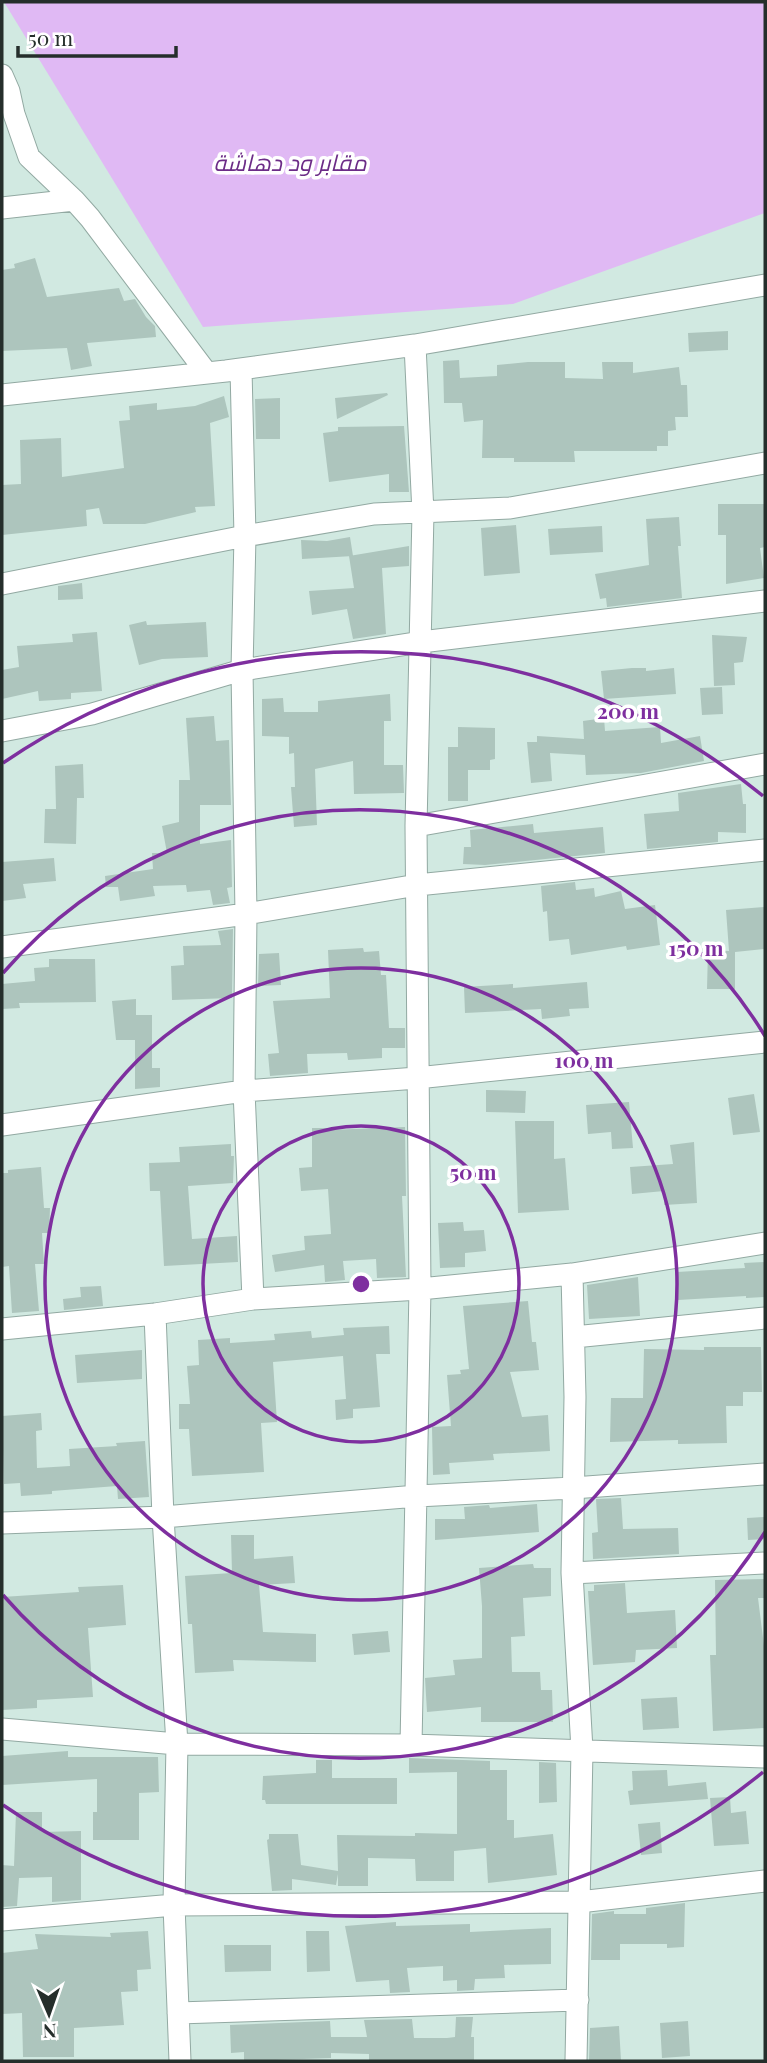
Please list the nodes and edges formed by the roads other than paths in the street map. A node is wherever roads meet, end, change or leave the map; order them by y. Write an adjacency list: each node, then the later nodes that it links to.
1 (2, 75): 2 (street)
2 (74, 200): 3 (street); 7 (street)
3 (2, 208)
4 (765, 285): 5 (street)
5 (415, 345): 6 (street); 10 (street)
6 (241, 369): 7 (street); 11 (street)
7 (206, 372): 8 (street)
8 (2, 395)
9 (765, 463): 10 (street)
10 (423, 513): 11 (street); 14 (street)
11 (245, 536): 12 (street); 15 (street)
12 (2, 584)
13 (765, 601): 14 (street)
14 (421, 642): 15 (street); 18 (street)
15 (242, 670): 16 (street); 21 (street)
16 (2, 731)
17 (765, 764): 18 (street)
18 (416, 826): 20 (street)
19 (765, 850): 20 (street)
20 (417, 885): 21 (street); 24 (street)
21 (246, 914): 22 (street); 25 (street)
22 (2, 947)
23 (765, 1042): 24 (street)
24 (417, 1078): 25 (street); 29 (street)
25 (244, 1091): 26 (street); 30 (street)
26 (2, 1125)
27 (765, 1243): 28 (street)
28 (572, 1274): 29 (street); 34 (street)
29 (420, 1289): 30 (street); 37 (street)
30 (253, 1299): 31 (street)
31 (155, 1314): 33 (street); 38 (street)
32 (765, 1318): 34 (street)
33 (2, 1329)
34 (574, 1337): 36 (street)
35 (765, 1474): 36 (street)
36 (573, 1488): 37 (street); 41 (street)
37 (417, 1496): 38 (street); 44 (street)
38 (163, 1517): 39 (street); 43 (street)
39 (2, 1523)
40 (765, 1563): 41 (street)
41 (572, 1573): 45 (street)
42 (2, 1729): 43 (street)
43 (177, 1744): 44 (street); 49 (street)
44 (411, 1745): 45 (street)
45 (582, 1750): 46 (street); 48 (street)
46 (765, 1757)
47 (765, 1881): 48 (street)
48 (579, 1902): 49 (street); 51 (street)
49 (174, 1905): 50 (street); 52 (street)
50 (2, 1920)
51 (578, 2000): 52 (street); 54 (street)
52 (178, 2013): 53 (street)
53 (180, 2061)
54 (576, 2061)

